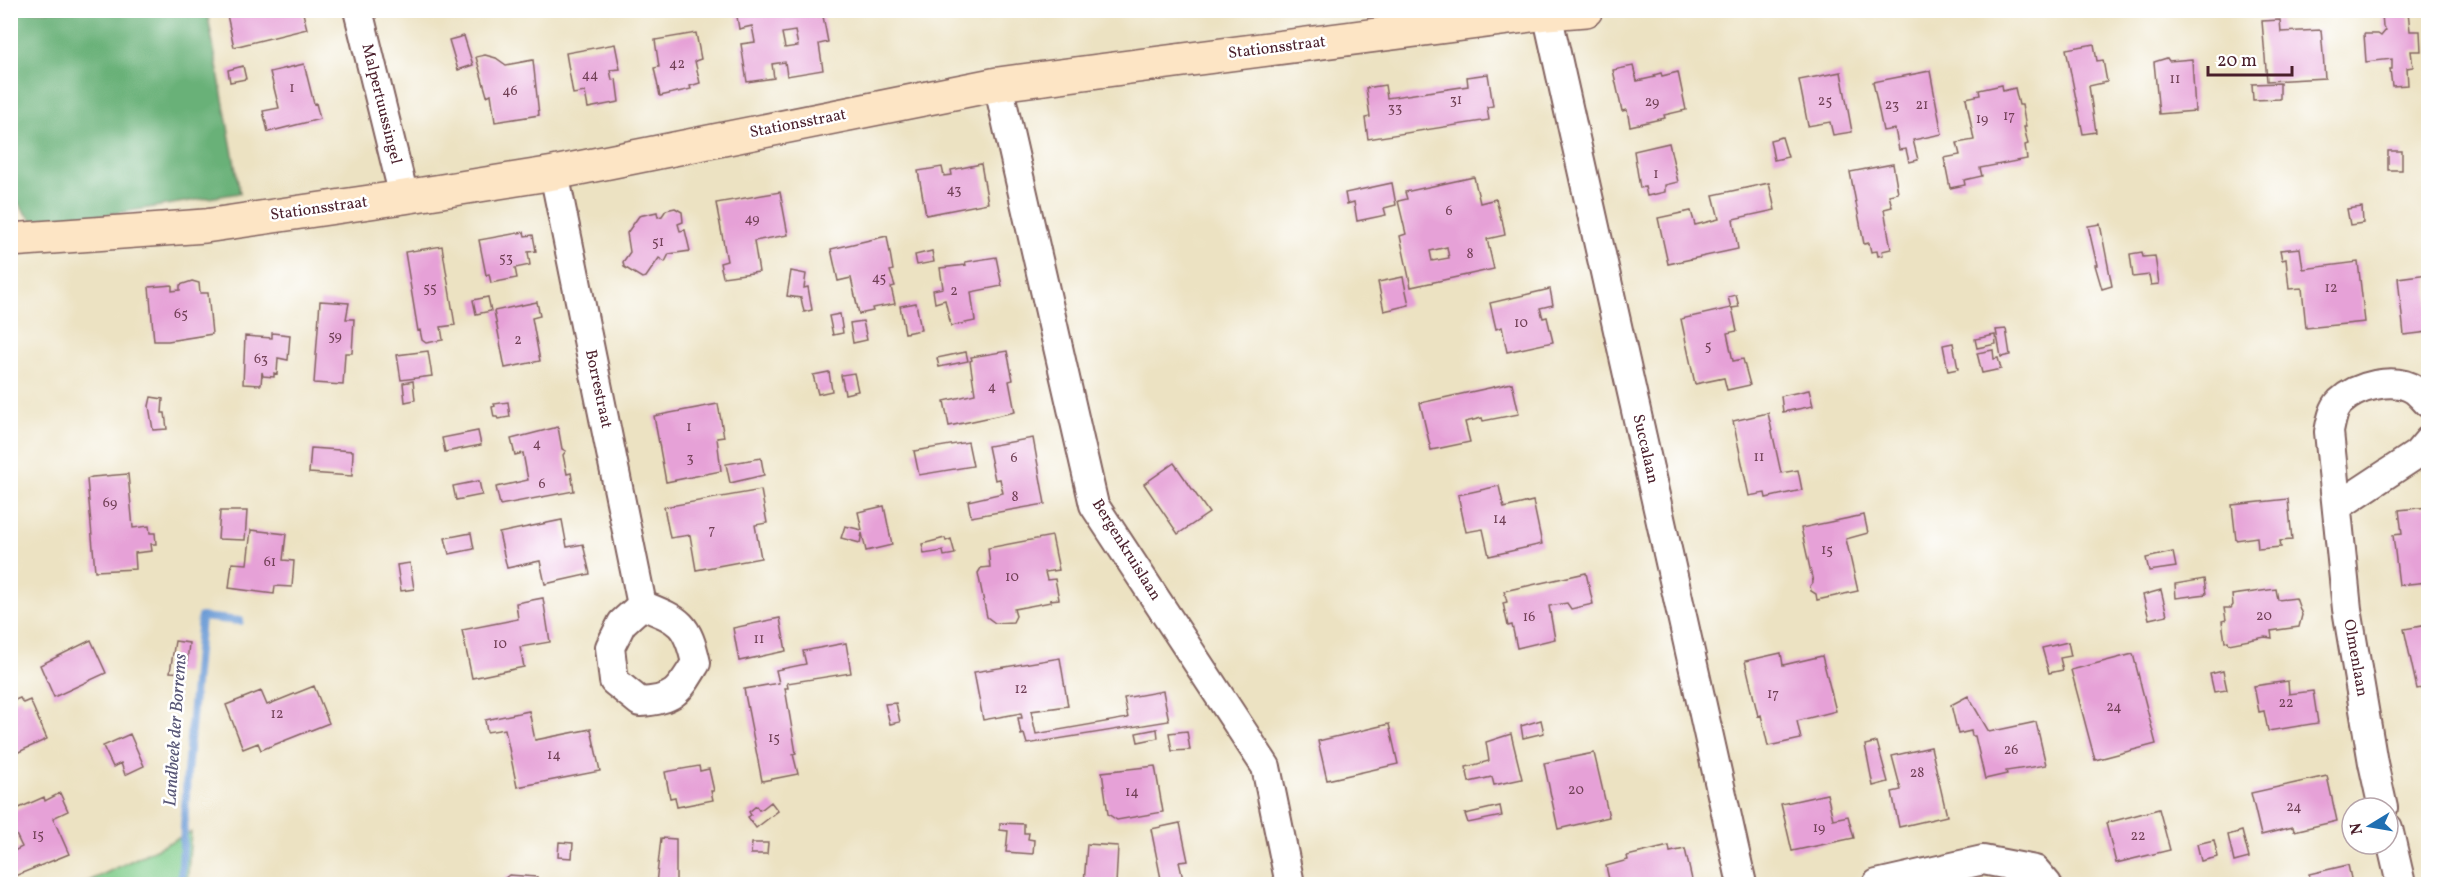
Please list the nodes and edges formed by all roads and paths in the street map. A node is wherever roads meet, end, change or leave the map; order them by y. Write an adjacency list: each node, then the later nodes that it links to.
1 (358, 10): 6 (street, Malpertuussingel)
2 (1586, 10): 3 (street, Stationsstraat)
3 (1547, 13): 4 (street, Stationsstraat); 15 (street, Succalaan)
4 (998, 84): 5 (street, Stationsstraat); 14 (street, Bergenkruislaan)
5 (554, 173): 6 (street, Stationsstraat); 11 (street, Borrestraat)
6 (404, 196): 7 (street, Stationsstraat)
7 (11, 237)
8 (2428, 403): 10 (street, Olmenlaan)
9 (2428, 441): 10 (street)
10 (2338, 506): 12 (street, Olmenlaan)
11 (642, 605)
12 (2381, 796)
13 (2394, 856): 18 (street)
14 (1290, 885)
15 (1742, 885)
16 (1877, 885): 17 (street)
17 (2047, 885)
18 (2401, 885)

